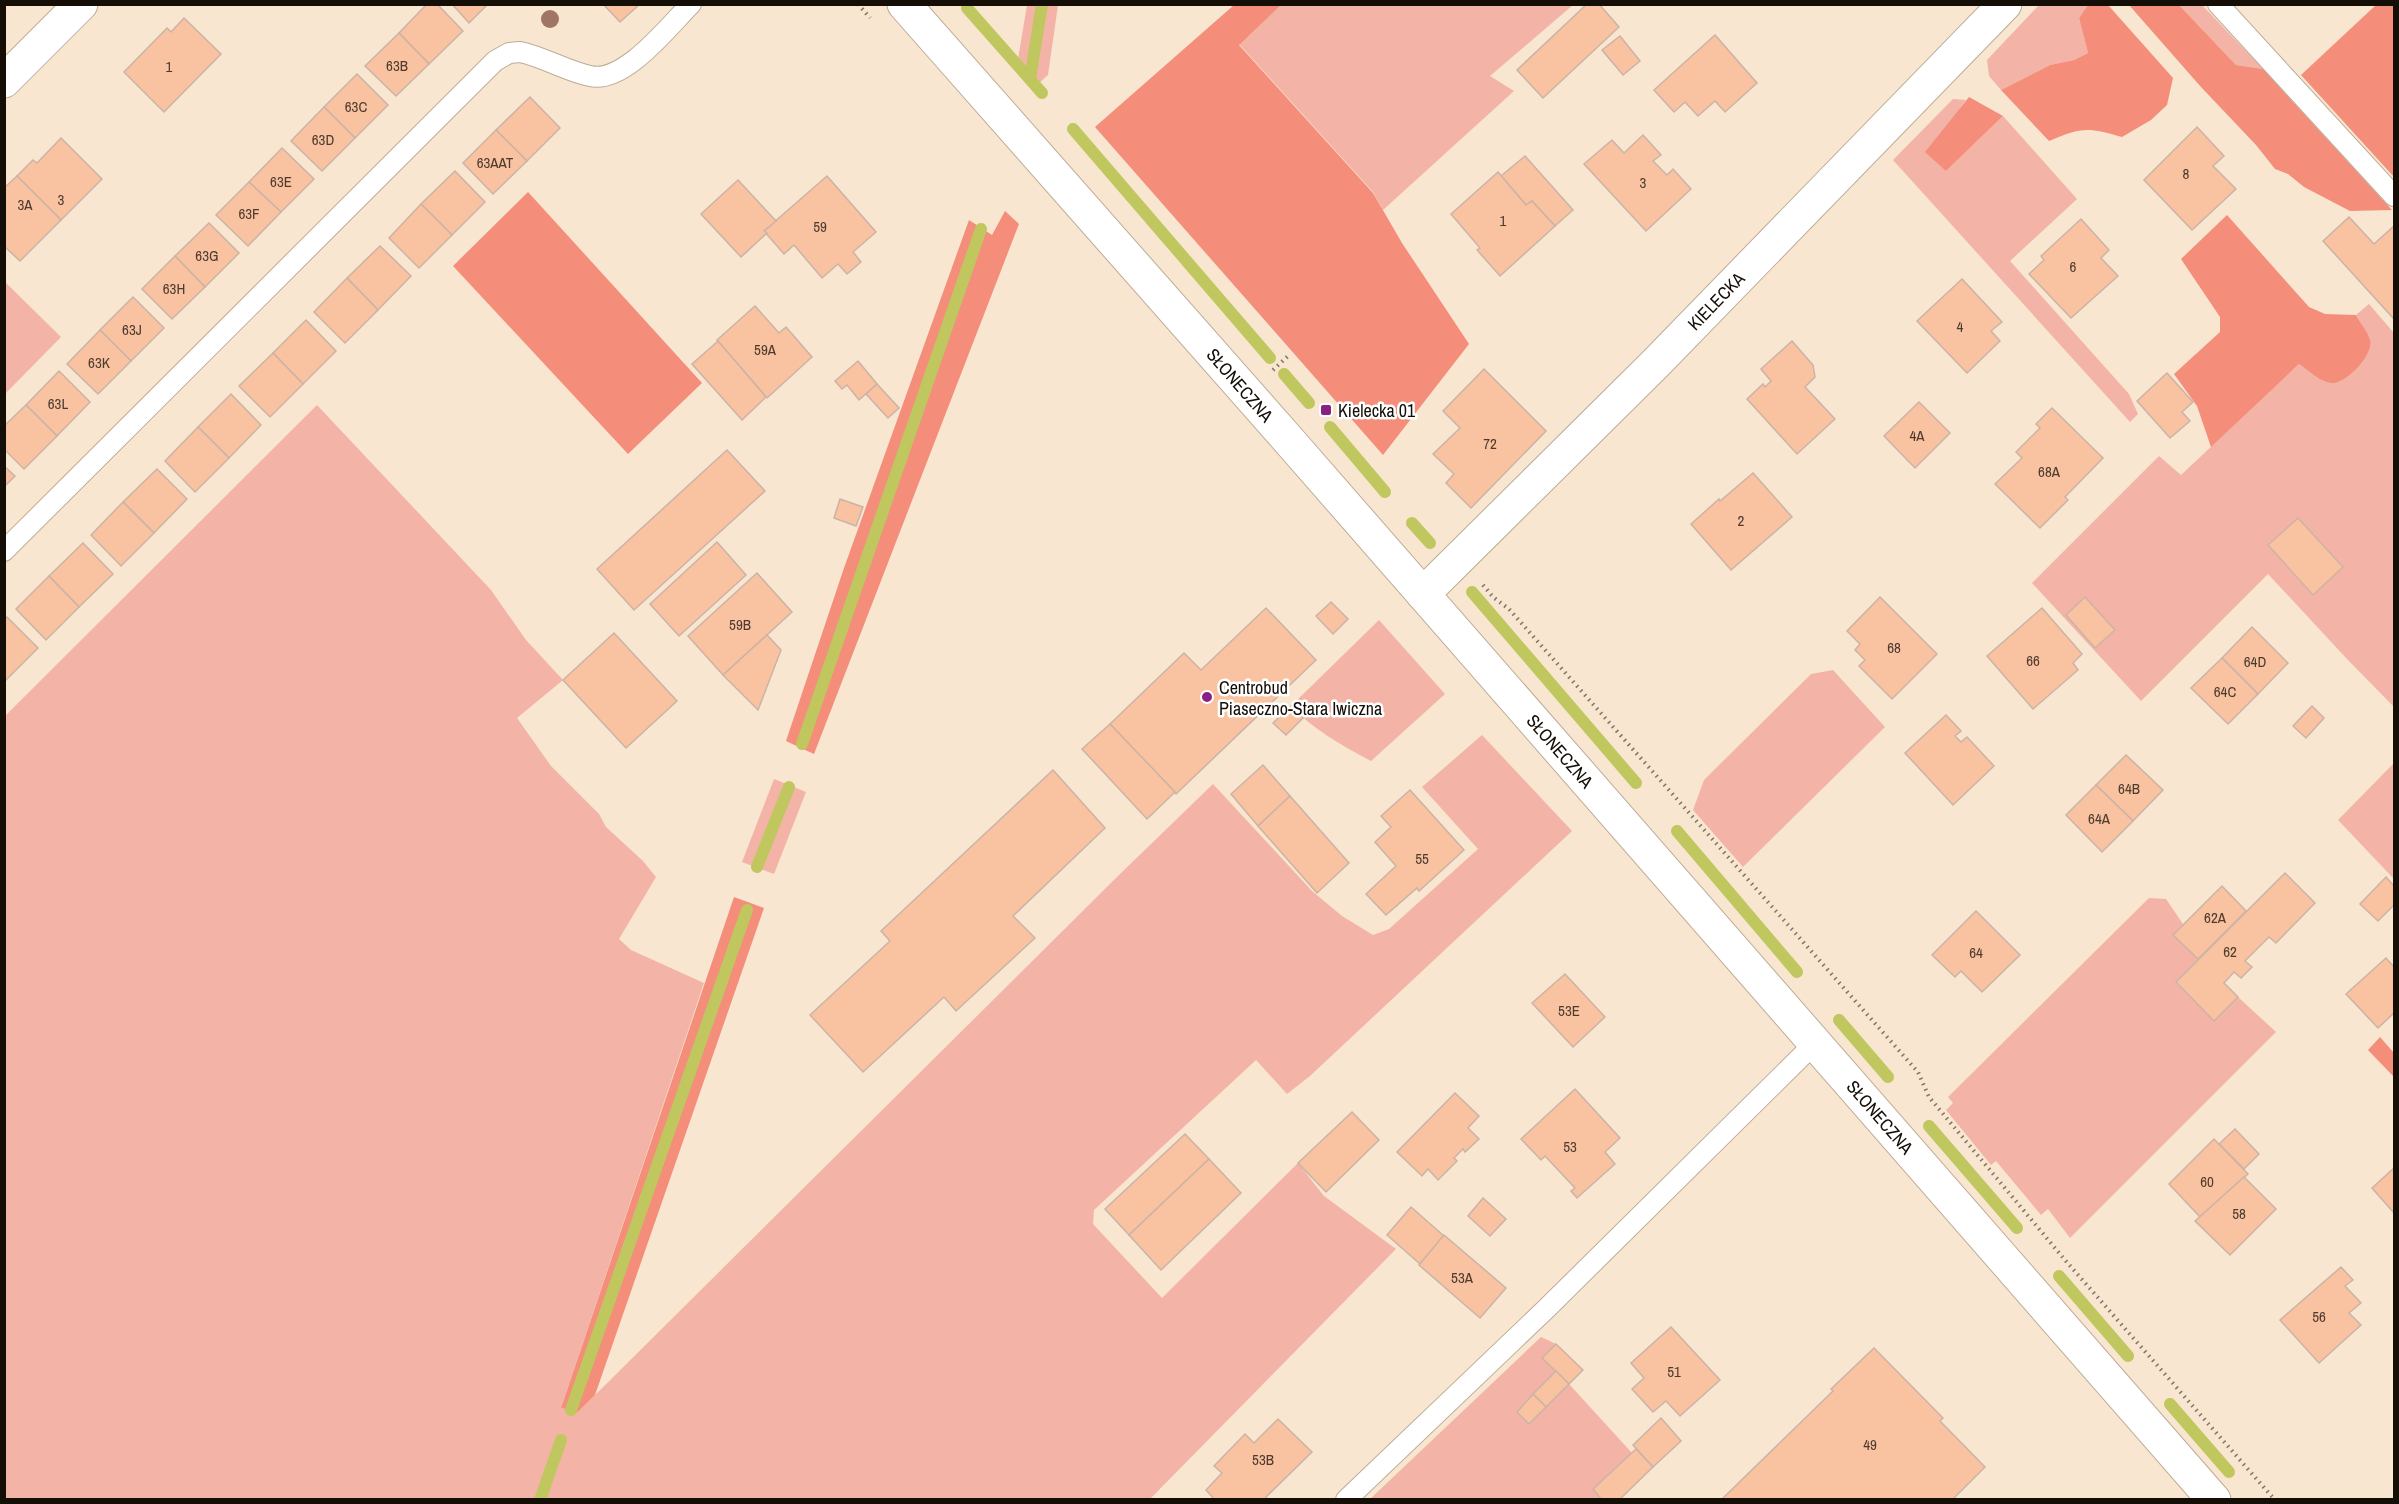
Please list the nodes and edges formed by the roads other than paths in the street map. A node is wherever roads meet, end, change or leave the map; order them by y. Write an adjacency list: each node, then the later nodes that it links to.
1 (81, 4): 6 (main road)
2 (691, 4): 8 (lane)
3 (904, 4): 9 (main road, SŁONECZNA)
4 (2005, 4): 9 (main road, KIELECKA)
5 (2218, 4): 7 (lane)
6 (4, 81)
7 (2394, 196)
8 (4, 552)
9 (1423, 594): 10 (main road, SŁONECZNA)
10 (1815, 1043): 11 (lane); 12 (main road, SŁONECZNA)
11 (1346, 1500)
12 (2214, 1500)

